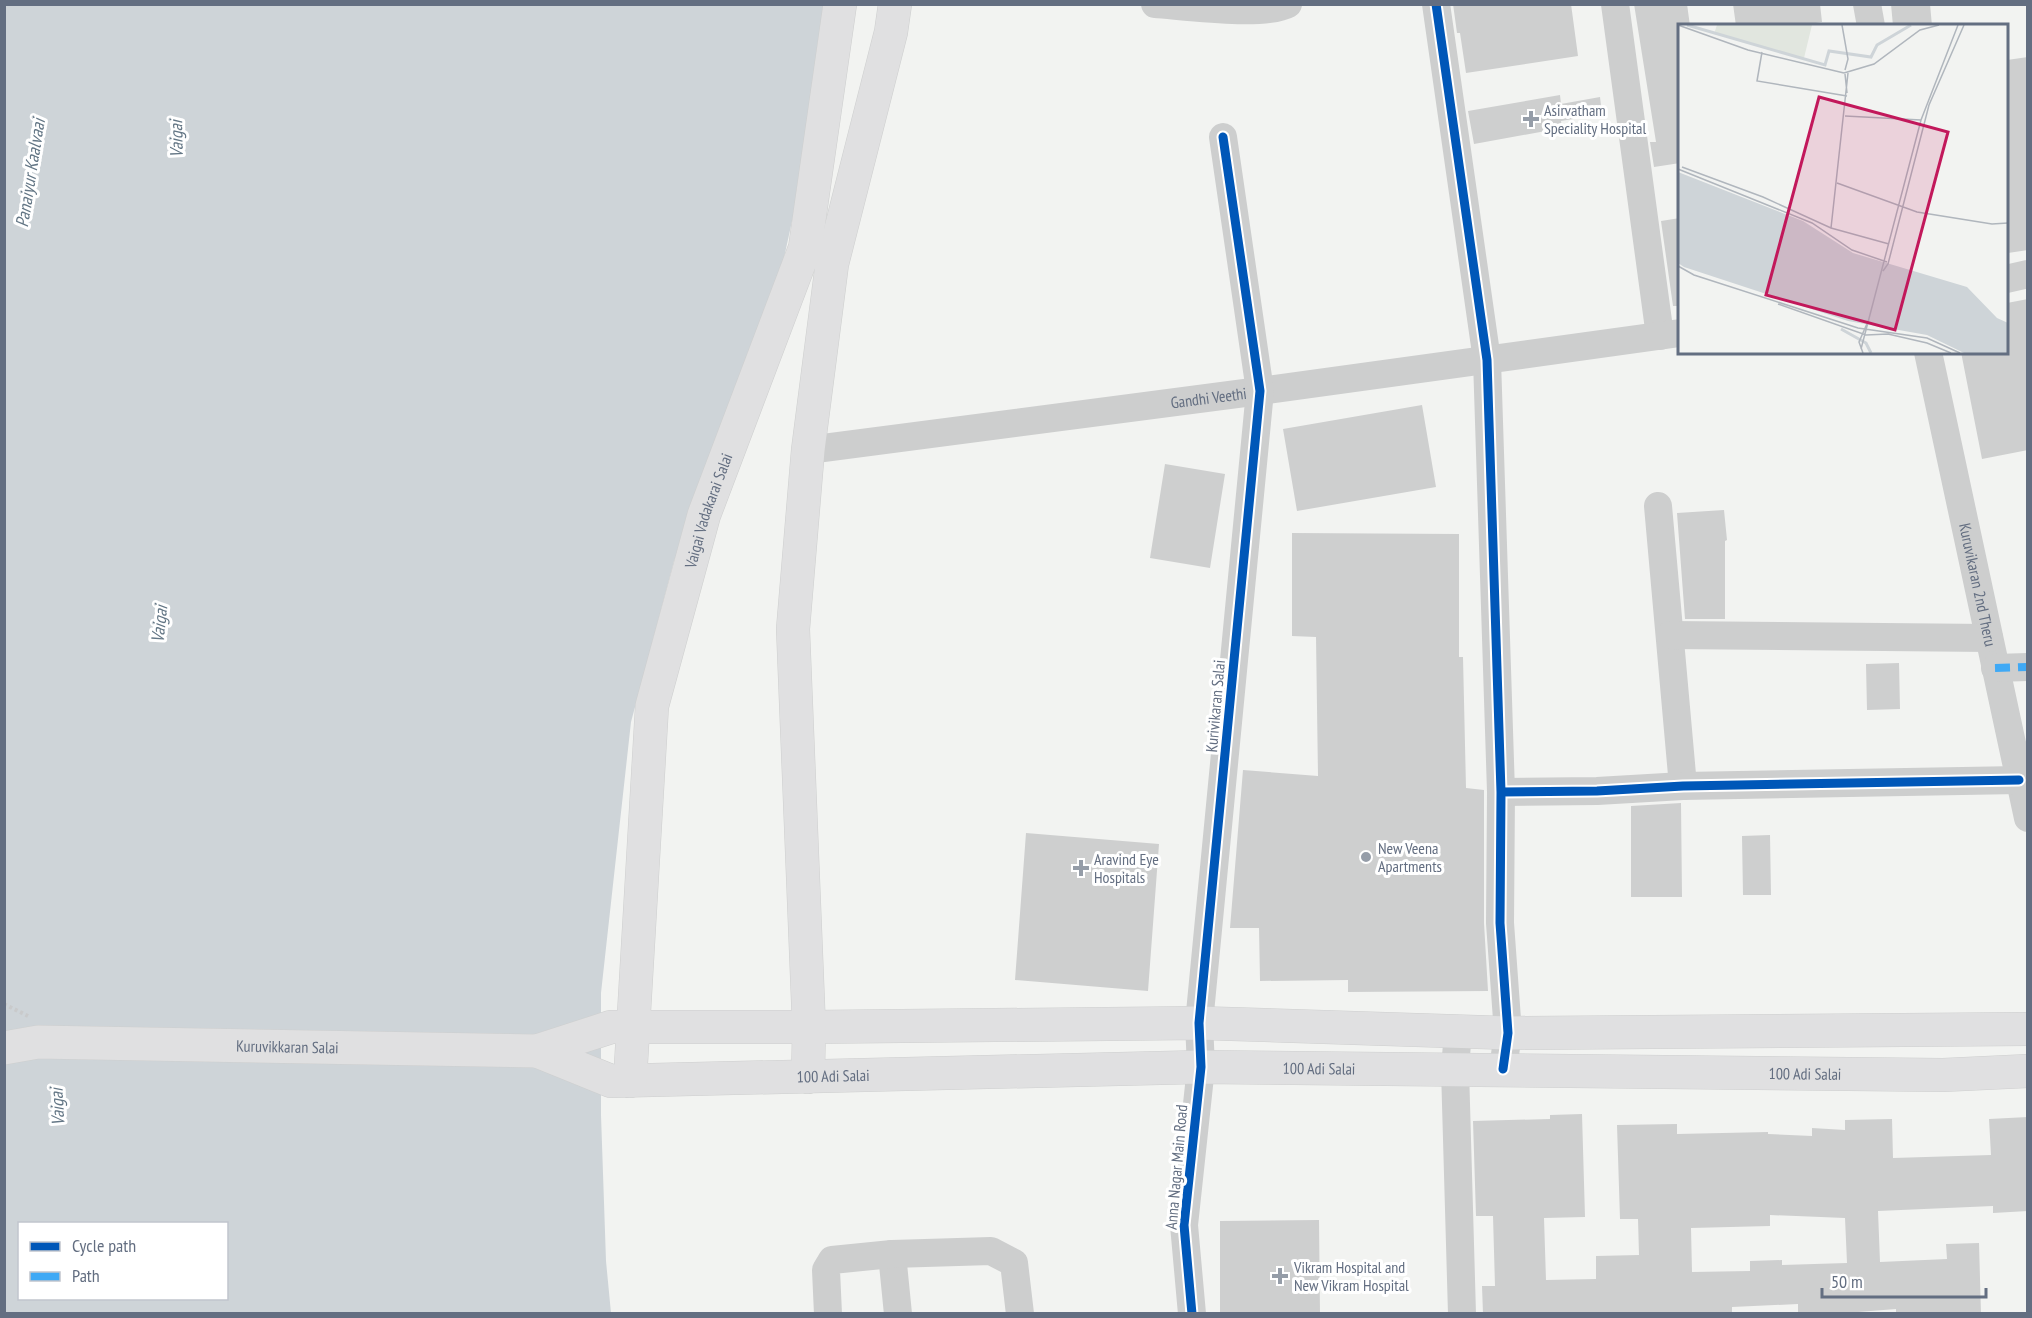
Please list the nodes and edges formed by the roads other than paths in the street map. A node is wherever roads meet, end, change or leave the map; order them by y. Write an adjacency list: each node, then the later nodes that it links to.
1 (840, 4): 27 (main road, Vaigai Vadakarai Salai)
2 (895, 4): 16 (main road)
3 (1155, 4): 4 (street)
4 (1288, 4)
5 (1436, 4): 14 (street)
6 (1615, 4): 12 (street)
7 (1867, 4): 8 (street)
8 (1870, 24)
9 (1222, 137): 15 (street, Kurivikaran Salai)
10 (2028, 274): 11 (street)
11 (2008, 279)
12 (1670, 335): 14 (street, Gandhi Veethi)
13 (1928, 354): 19 (street, Kuruvikaran 2nd Theru)
14 (1487, 360): 15 (street, Gandhi Veethi); 24 (street)
15 (1260, 391): 16 (street, Gandhi Veethi); 26 (street, Kurivikaran Salai)
16 (808, 450): 28 (main road)
17 (1658, 506): 18 (street)
18 (1670, 635): 19 (street); 23 (street)
19 (1989, 638): 21 (street, Kuruvikaran 2nd Theru)
20 (2028, 667): 21 (street)
21 (1995, 668): 22 (street, Kuruvikaran 2nd Theru)
22 (2019, 780): 23 (street); 25 (street, Kuruvikaran 2nd Theru)
23 (1683, 786): 24 (street)
24 (1501, 792): 32 (street)
25 (2028, 818)
26 (1199, 1023): 28 (main road); 31 (main road); 36 (street, Anna Nagar Main Road)
27 (622, 1027): 28 (main road); 35 (main road, Kuruvikkaran Salai); 41 (main road, Vaigai Vadakarai Salai)
28 (809, 1027): 40 (main road)
29 (4, 1028): 33 (main road, Kuruvikkaran Salai)
30 (2028, 1029): 32 (main road)
31 (1458, 1031): 32 (main road); 37 (street)
32 (1508, 1033): 38 (street)
33 (38, 1042): 34 (main road, Kuruvikkaran Salai); 35 (main road, Kuruvikkaran Salai)
34 (4, 1048)
35 (537, 1051): 41 (main road, Kuruvikkaran Salai)
36 (1201, 1067): 37 (main road, 100 Adi Salai); 40 (main road, 100 Adi Salai); 46 (street, Anna Nagar Main Road)
37 (1455, 1069): 38 (main road, 100 Adi Salai); 47 (street)
38 (1503, 1069): 39 (main road, 100 Adi Salai)
39 (2028, 1071)
40 (808, 1077): 41 (main road, 100 Adi Salai)
41 (621, 1081)
42 (892, 1254): 43 (street); 44 (street); 45 (street)
43 (828, 1314)
44 (898, 1314)
45 (1020, 1314)
46 (1192, 1314)
47 (1462, 1314)

